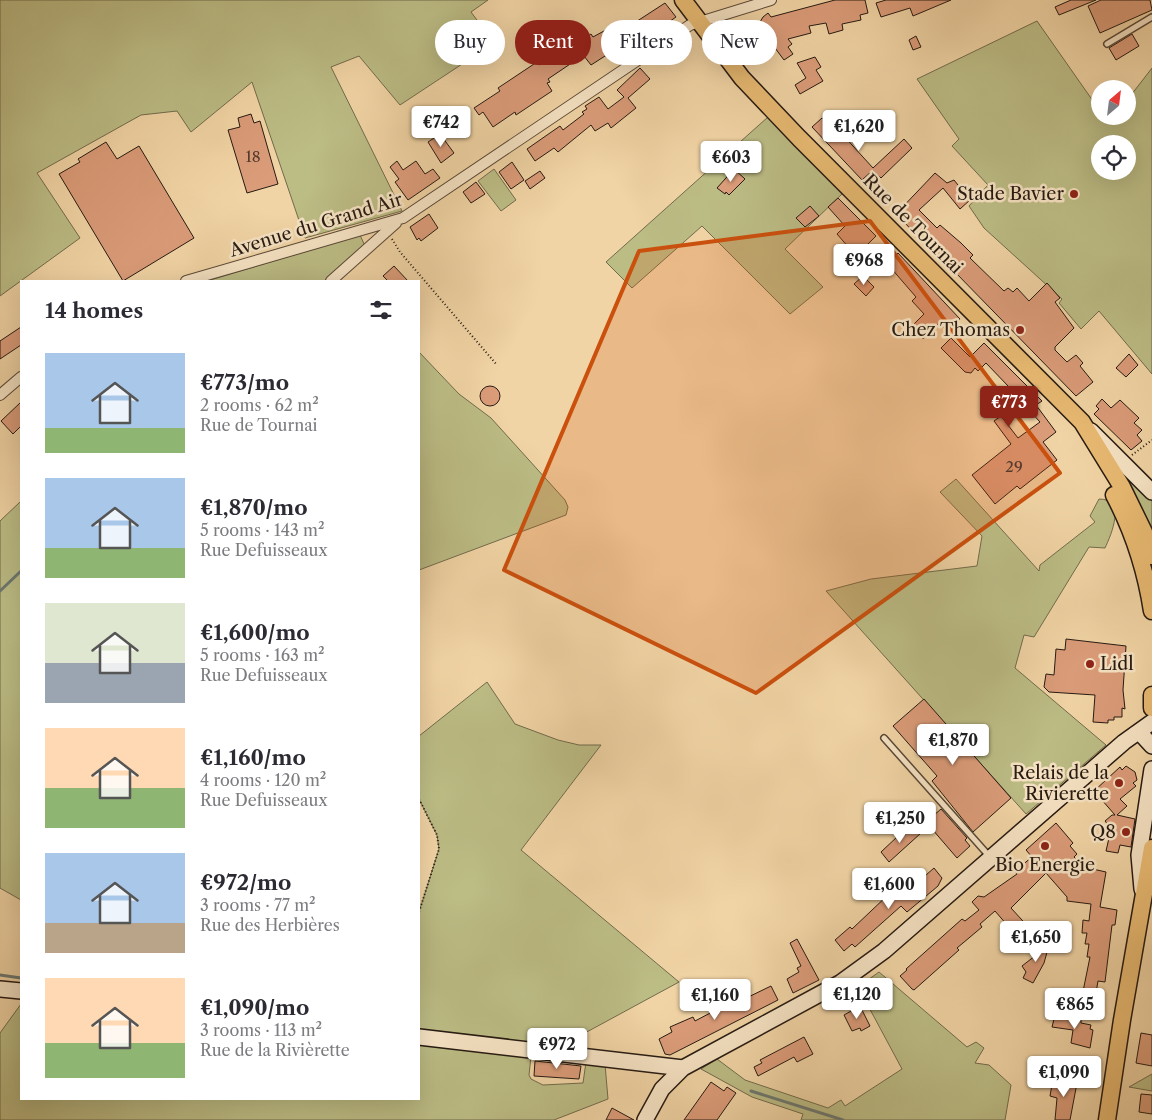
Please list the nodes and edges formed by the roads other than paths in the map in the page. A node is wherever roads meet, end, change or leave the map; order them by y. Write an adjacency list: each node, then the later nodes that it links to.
1 (683, 0): 4 (main road, Rue de Tournai)
2 (771, 0): 4 (street, Avenue du Grand Air)
3 (1152, 17): 5 (lane)
4 (699, 22): 6 (street, Avenue du Grand Air); 10 (main road, Rue de Tournai)
5 (1106, 44)
6 (403, 218): 7 (street, Avenue du Grand Air); 8 (street)
7 (189, 280)
8 (332, 280)
9 (20, 378): 11 (street)
10 (1042, 383): 12 (main road, Rue de Tournai); 16 (main road, Rue de Tournai)
11 (0, 395)
12 (1082, 422): 14 (street, Rue de Tournai); 15 (main road, Rue de Tournai)
13 (1110, 478): 15 (lane)
14 (1152, 492)
15 (1136, 514): 17 (main road, Rue de Tournai)
16 (1130, 532): 17 (lane); 18 (main road, Rue de Tournai)
17 (1151, 563)
18 (1152, 611)
19 (1152, 695): 20 (main road)
20 (1152, 708): 23 (street)
21 (1152, 722): 23 (street)
22 (884, 738): 27 (lane)
23 (1129, 738): 24 (street); 27 (street)
24 (1152, 746)
25 (1152, 769): 28 (street)
26 (1152, 848): 28 (main road)
27 (991, 858): 32 (street)
28 (1143, 900): 34 (main road)
29 (0, 989): 30 (street)
30 (20, 991)
31 (420, 1037): 32 (street)
32 (683, 1068): 33 (street)
33 (645, 1120)
34 (1107, 1120)

